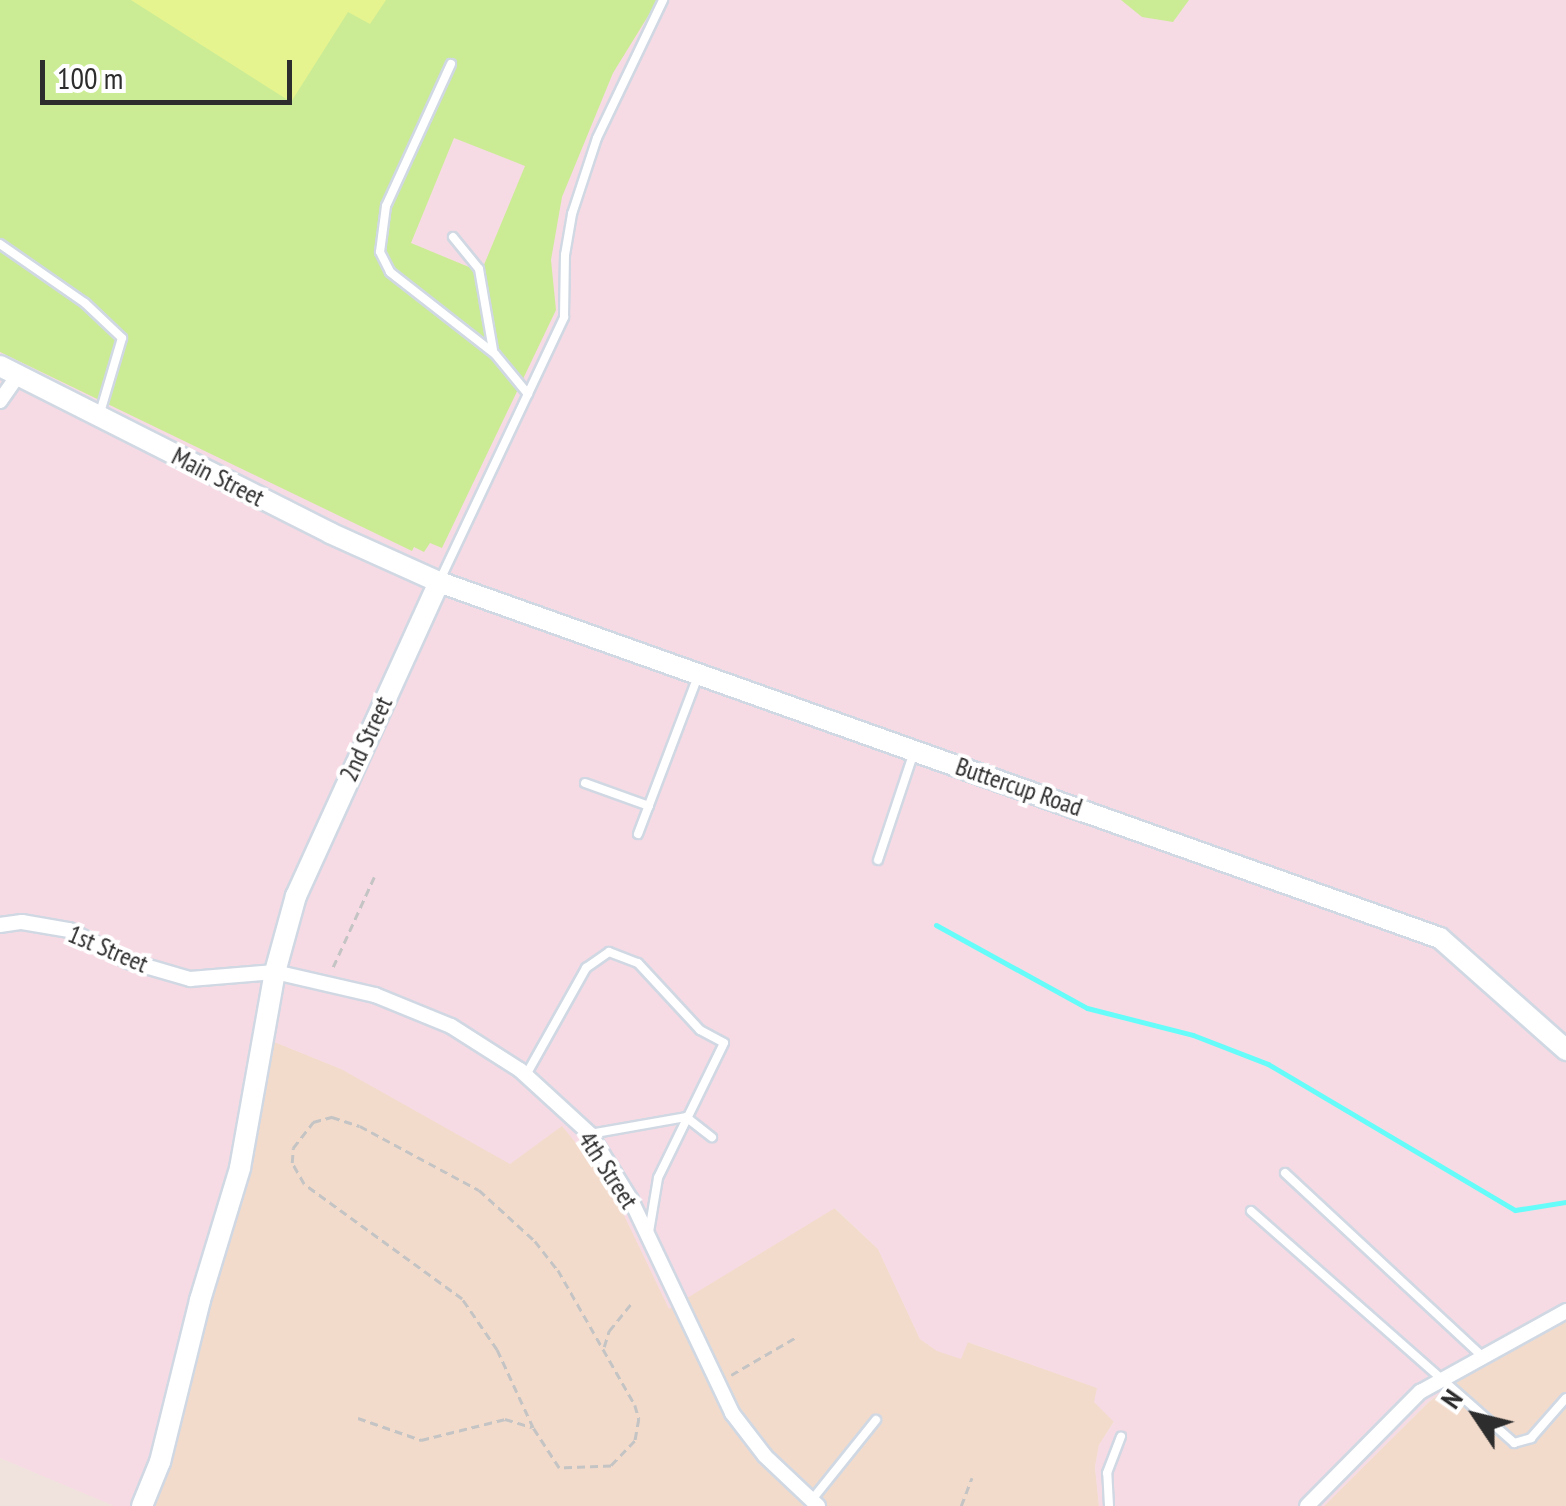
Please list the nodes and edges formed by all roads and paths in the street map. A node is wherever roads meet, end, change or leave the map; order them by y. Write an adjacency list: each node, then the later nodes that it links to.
1 (663, 0): 7 (lane, 2nd Street)
2 (451, 64): 5 (lane)
3 (453, 238): 5 (lane)
4 (0, 244): 9 (lane)
5 (495, 354): 7 (lane)
6 (9, 372): 8 (street); 9 (street, Main Street)
7 (528, 394): 10 (lane, 2nd Street)
8 (0, 401)
9 (99, 416): 10 (street, Main Street)
10 (438, 582): 11 (street, Buttercup Road); 19 (street, 2nd Street)
11 (698, 676): 12 (street, Buttercup Road); 14 (lane)
12 (914, 751): 16 (lane); 21 (street, Buttercup Road)
13 (585, 783): 14 (lane)
14 (649, 806): 15 (lane)
15 (638, 834)
16 (878, 860)
17 (374, 877): 20 (path)
18 (0, 925): 19 (street, 1st Street)
19 (276, 972): 20 (street, 4th Street); 43 (street, 2nd Street)
20 (326, 982): 22 (street, 4th Street)
21 (1566, 1050)
22 (526, 1075): 23 (lane); 24 (street, 4th Street)
23 (686, 1118): 24 (lane); 25 (lane); 28 (lane)
24 (590, 1134): 28 (street, 4th Street)
25 (712, 1136)
26 (1286, 1172): 33 (lane)
27 (1251, 1211): 34 (lane)
28 (648, 1236): 35 (street, 4th Street)
29 (632, 1300): 32 (path)
30 (1566, 1311): 33 (street)
31 (798, 1336): 35 (path)
32 (604, 1349): 39 (path); 39 (path)
33 (1482, 1355): 34 (street)
34 (1438, 1380): 36 (lane); 46 (street)
35 (716, 1384): 42 (street, 4th Street)
36 (1566, 1398)
37 (358, 1418): 39 (path)
38 (876, 1420): 42 (lane)
39 (533, 1428)
40 (1121, 1437): 45 (lane)
41 (972, 1478): 44 (path)
42 (815, 1504)
43 (142, 1506)
44 (961, 1506)
45 (1109, 1506)
46 (1308, 1506)

